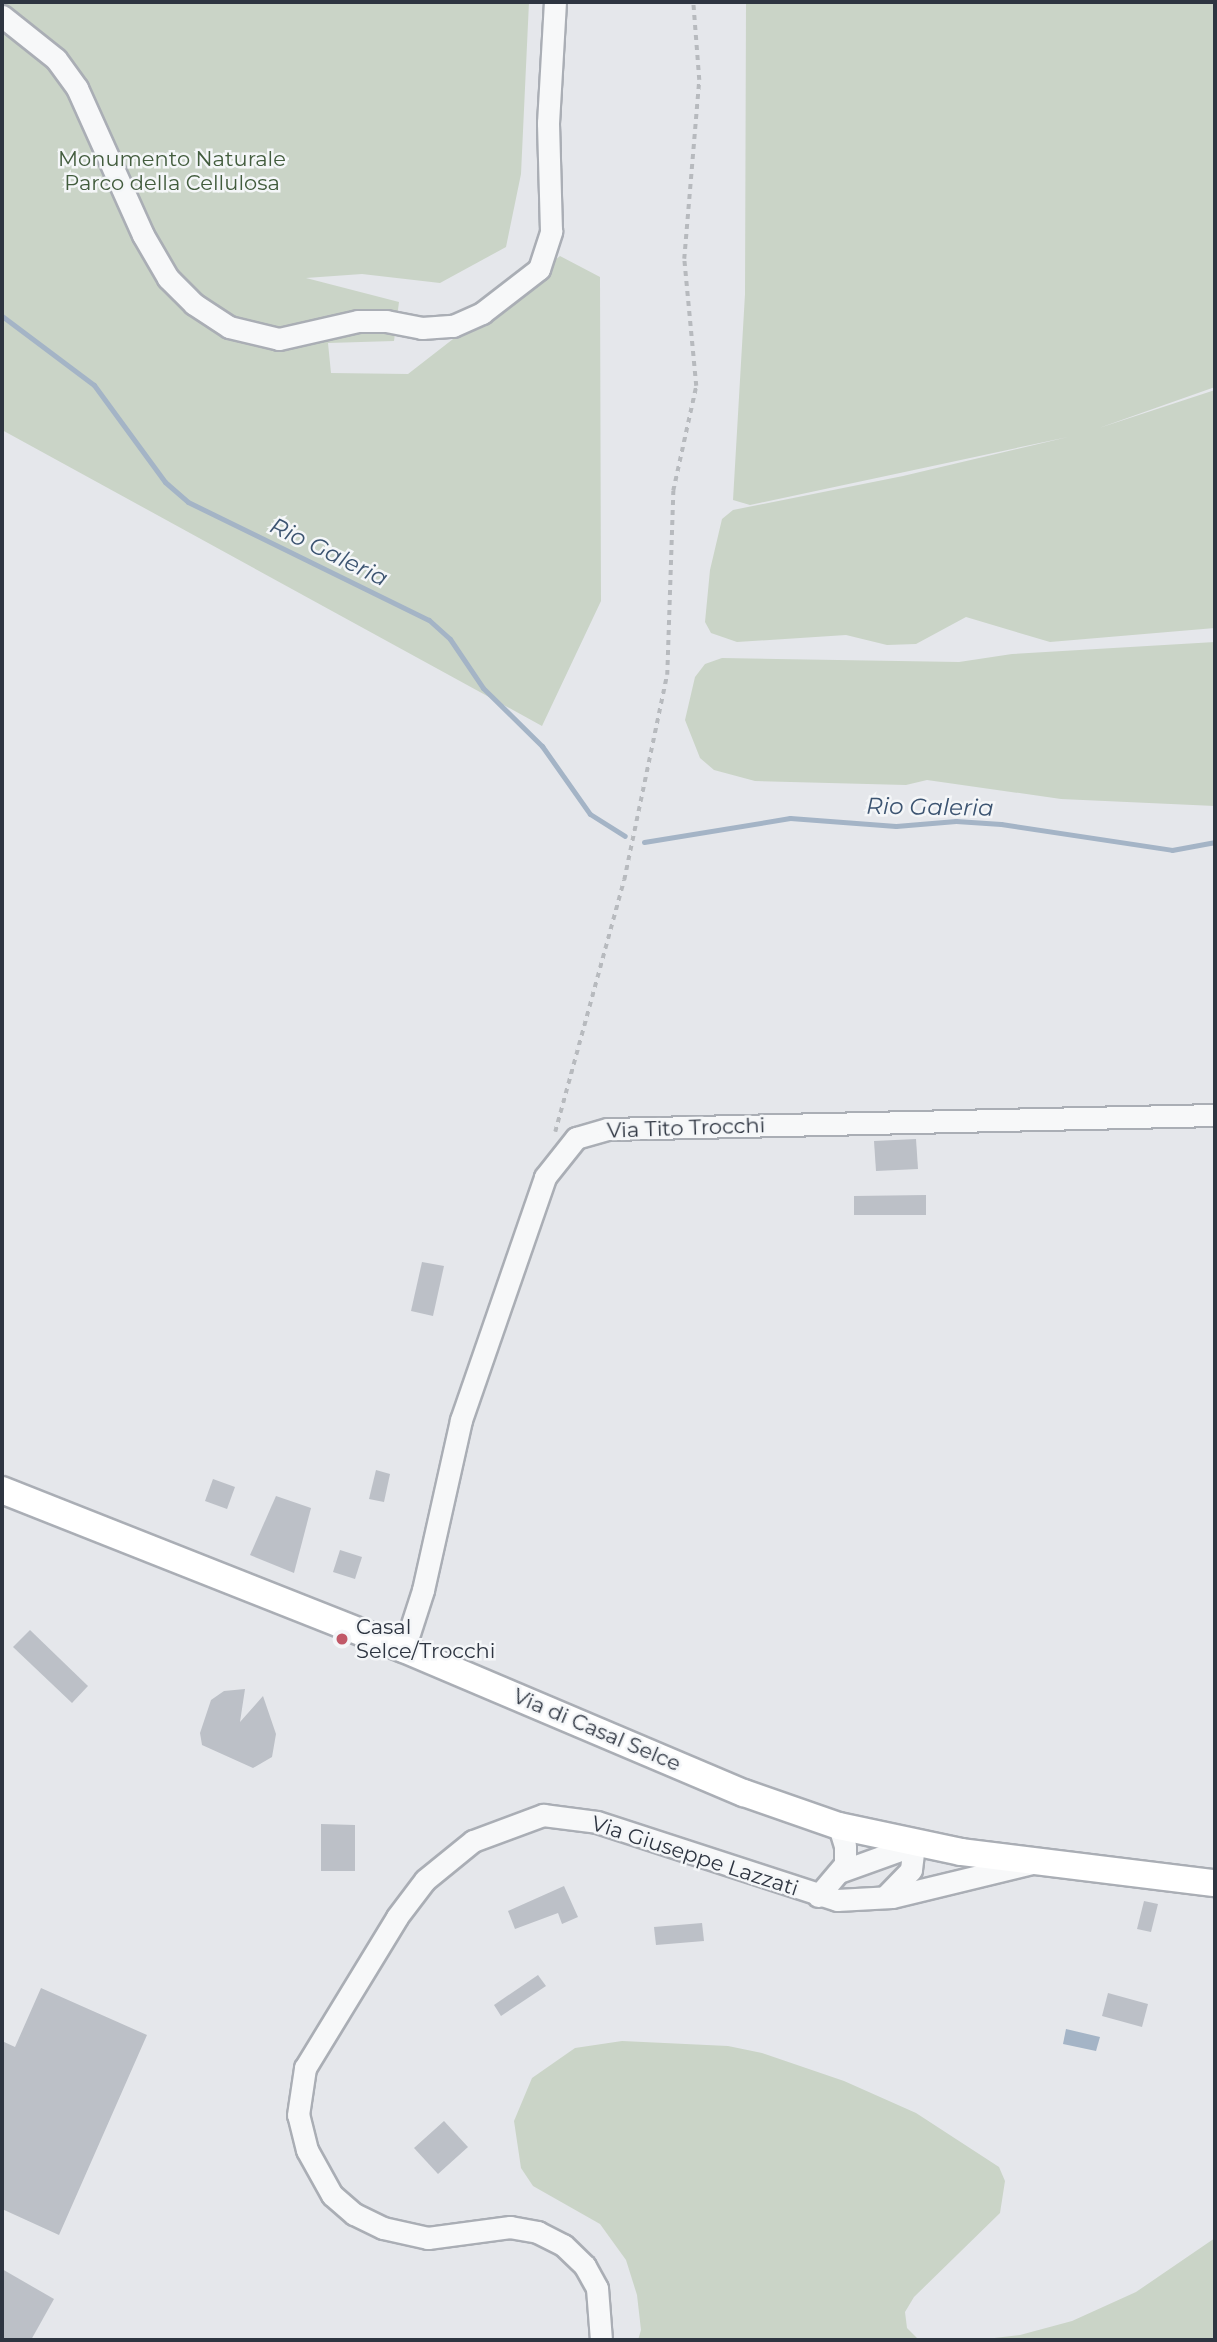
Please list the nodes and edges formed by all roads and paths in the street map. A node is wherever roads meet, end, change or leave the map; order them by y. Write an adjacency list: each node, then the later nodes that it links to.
1 (555, 2): 3 (street)
2 (693, 2): 5 (path)
3 (2, 16)
4 (1215, 1115): 7 (street, Via Tito Trocchi)
5 (553, 1140)
6 (2, 1490): 7 (main road, Via di Casal Selce)
7 (404, 1649): 8 (main road, Via di Casal Selce)
8 (839, 1826): 9 (main road, Via di Casal Selce); 11 (street)
9 (914, 1845): 10 (main road, Via di Casal Selce); 11 (street); 14 (street)
10 (1037, 1862): 12 (main road, Via di Casal Selce); 14 (street, Via Giuseppe Lazzati)
11 (842, 1871): 13 (street)
12 (1215, 1883)
13 (818, 1896): 14 (street, Via Giuseppe Lazzati); 15 (street, Via Giuseppe Lazzati)
14 (885, 1898)
15 (601, 2340)

